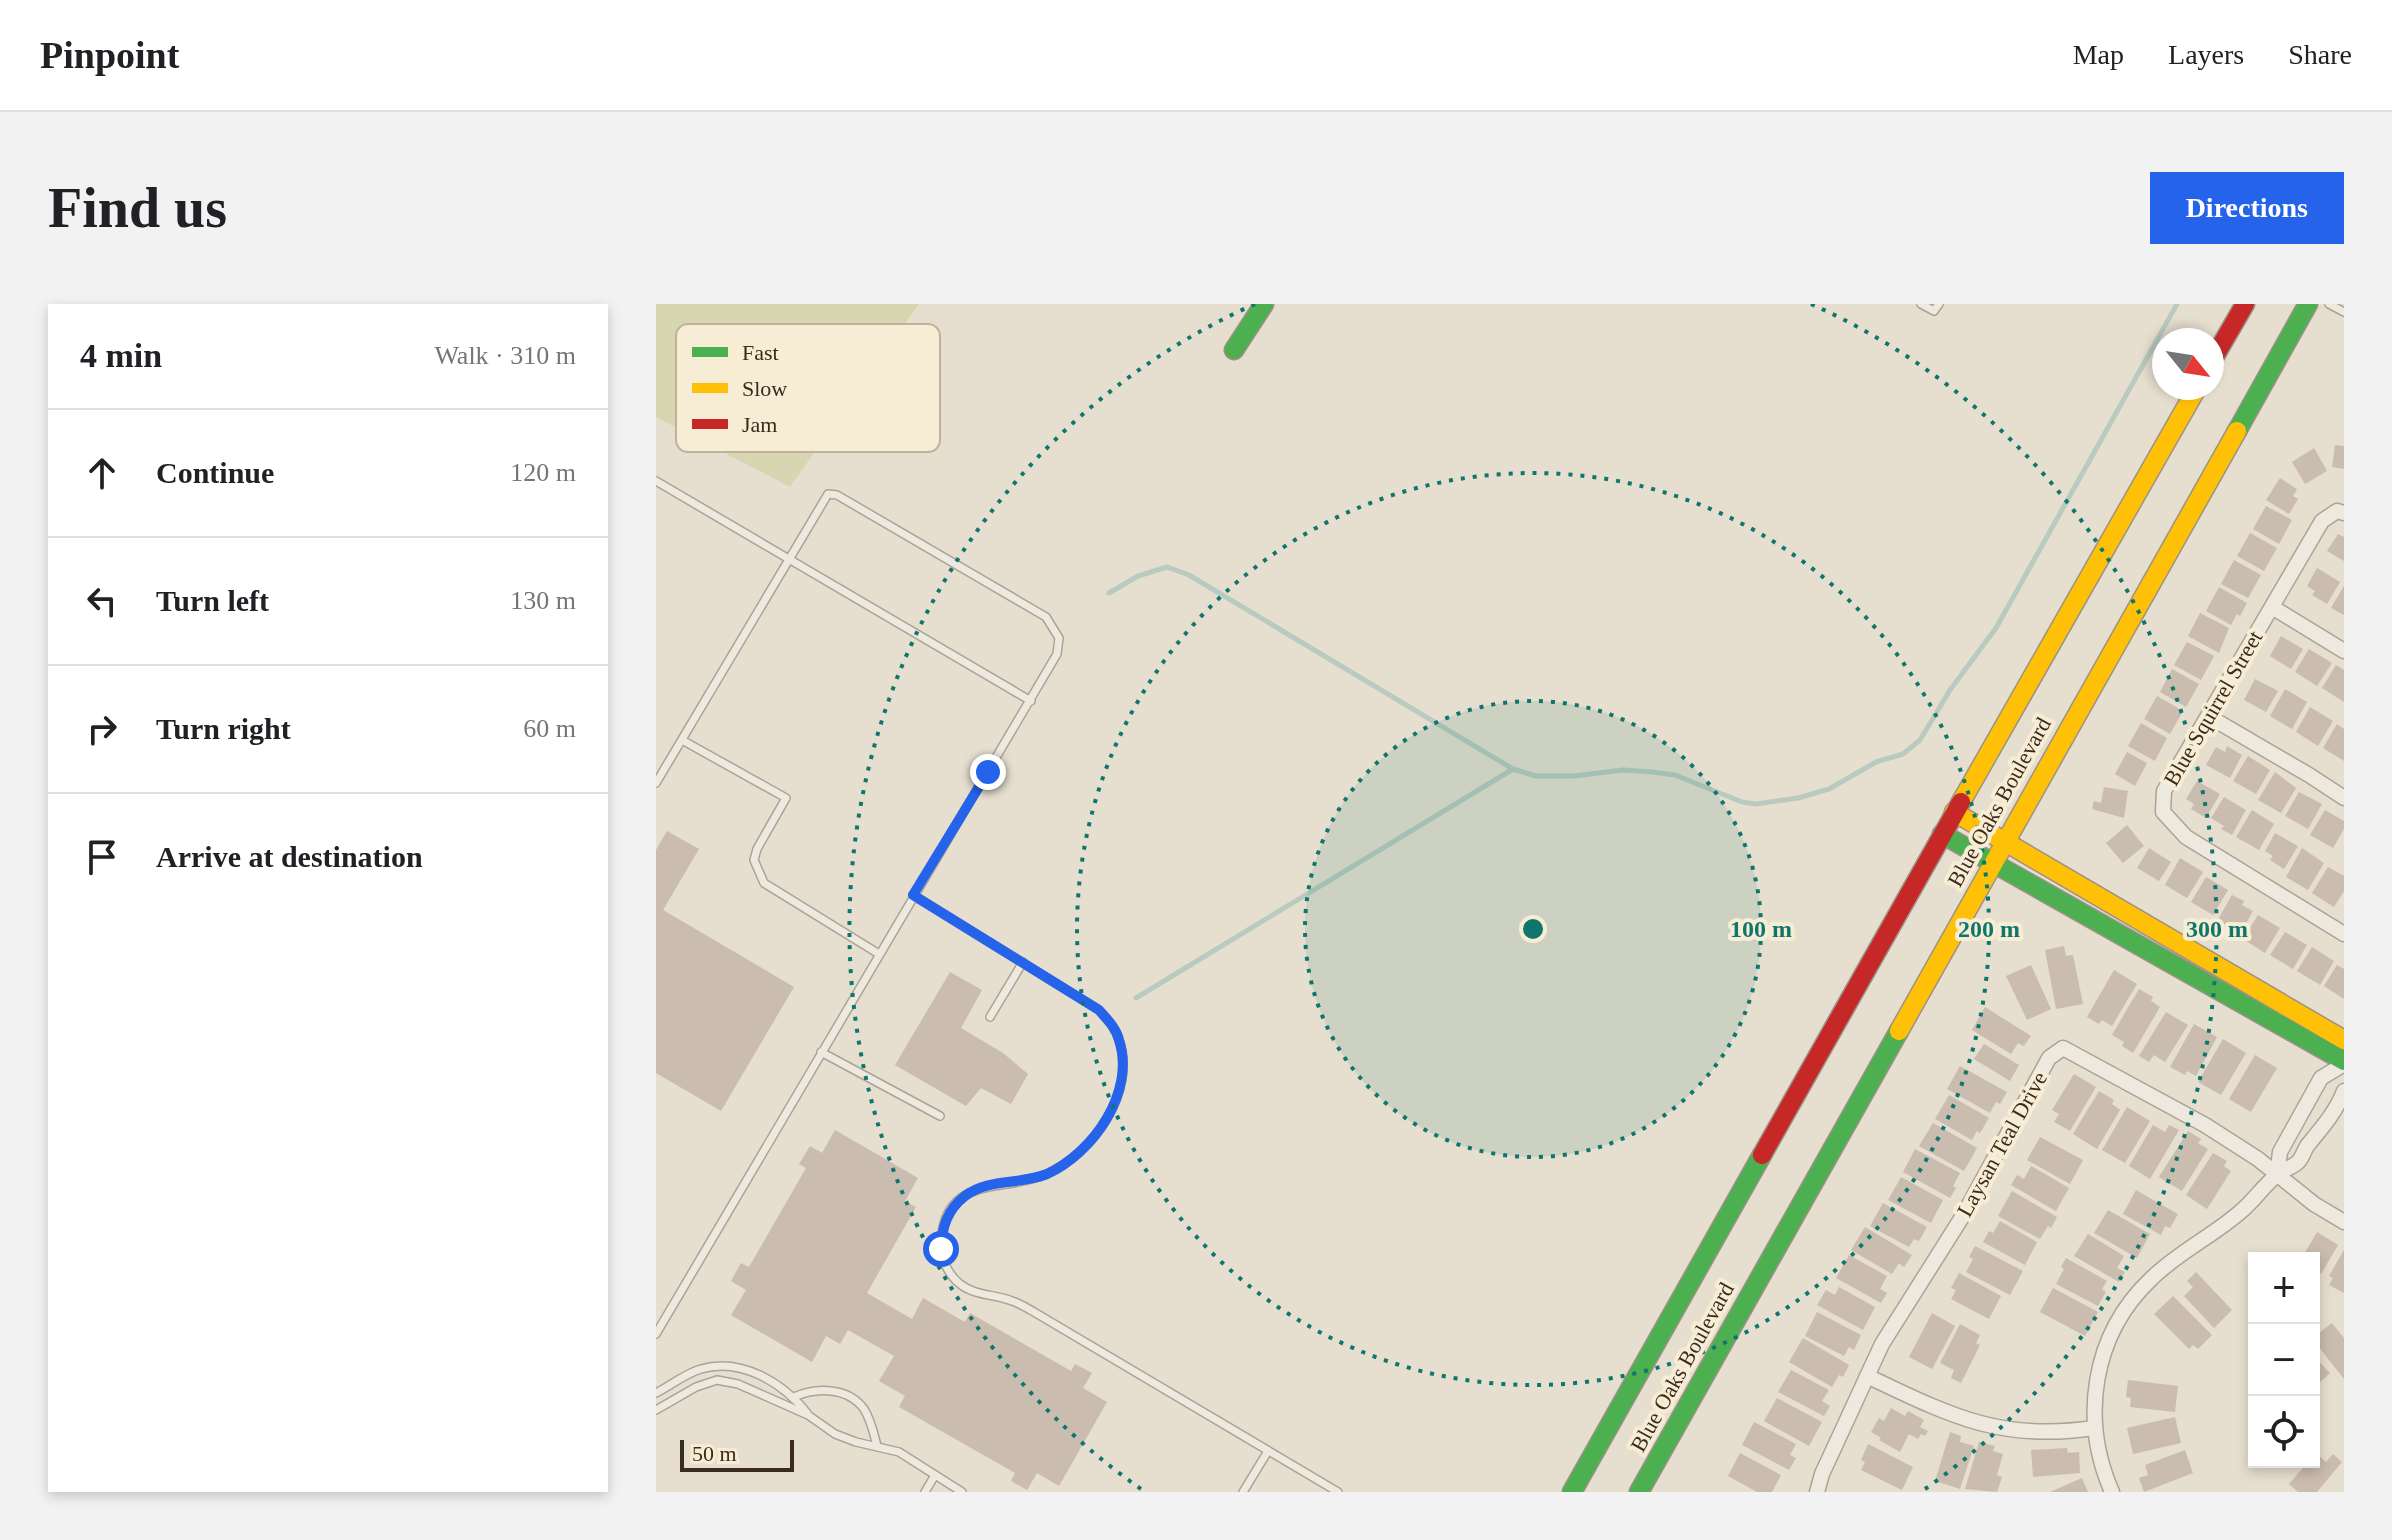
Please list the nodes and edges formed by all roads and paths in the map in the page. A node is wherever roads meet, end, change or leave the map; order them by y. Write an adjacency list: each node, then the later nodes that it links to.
1 (1264, 304): 9 (main road)
2 (1921, 304): 3 (lane)
3 (1939, 304)
4 (2245, 304): 8 (main road)
5 (2308, 304): 23 (main road, Blue Oaks Boulevard)
6 (2329, 304): 7 (lane)
7 (2344, 312)
8 (2224, 340)
9 (1234, 350)
10 (2190, 400): 21 (main road, Blue Oaks Boulevard)
11 (656, 481): 13 (lane)
12 (2344, 513): 14 (street, Blue Squirrel Street)
13 (788, 559): 16 (lane); 16 (lane); 18 (lane)
14 (2272, 607): 15 (street); 17 (street, Blue Squirrel Street)
15 (2344, 651)
16 (1031, 701): 25 (lane)
17 (2208, 716): 20 (street); 26 (street, Blue Squirrel Street)
18 (682, 740): 19 (lane); 27 (lane)
19 (656, 783)
20 (2344, 798)
21 (1954, 812): 22 (main road, Blue Oaks Boulevard); 23 (main road)
22 (1942, 834): 24 (main road); 50 (main road, Blue Oaks Boulevard)
23 (2004, 841): 24 (main road, Blue Oaks Boulevard); 30 (main road)
24 (1992, 863): 32 (main road); 49 (main road, Blue Oaks Boulevard)
25 (913, 895): 27 (lane); 28 (lane)
26 (2344, 934)
27 (879, 954): 31 (lane)
28 (1023, 962): 29 (lane); 47 (lane)
29 (990, 1017)
30 (2344, 1040)
31 (821, 1052): 34 (lane); 39 (lane)
32 (2344, 1062): 35 (street)
33 (2344, 1091): 36 (street)
34 (940, 1116)
35 (2298, 1119): 36 (street); 37 (street)
36 (2319, 1133): 37 (street)
37 (2277, 1175): 38 (street); 40 (street, Laysan Teal Drive); 45 (street)
38 (2344, 1222)
39 (656, 1334)
40 (1867, 1376): 45 (street); 55 (street)
41 (656, 1393): 42 (lane)
42 (794, 1397): 44 (lane); 46 (lane)
43 (656, 1410): 44 (lane)
44 (808, 1415): 46 (lane)
45 (2094, 1428): 56 (street)
46 (877, 1446): 48 (lane)
47 (1268, 1451): 53 (lane); 54 (lane)
48 (935, 1475): 51 (lane); 52 (lane)
49 (1645, 1490)
50 (1573, 1491)
51 (925, 1492)
52 (962, 1492)
53 (1243, 1492)
54 (1338, 1492)
55 (1817, 1492)
56 (2112, 1492)

